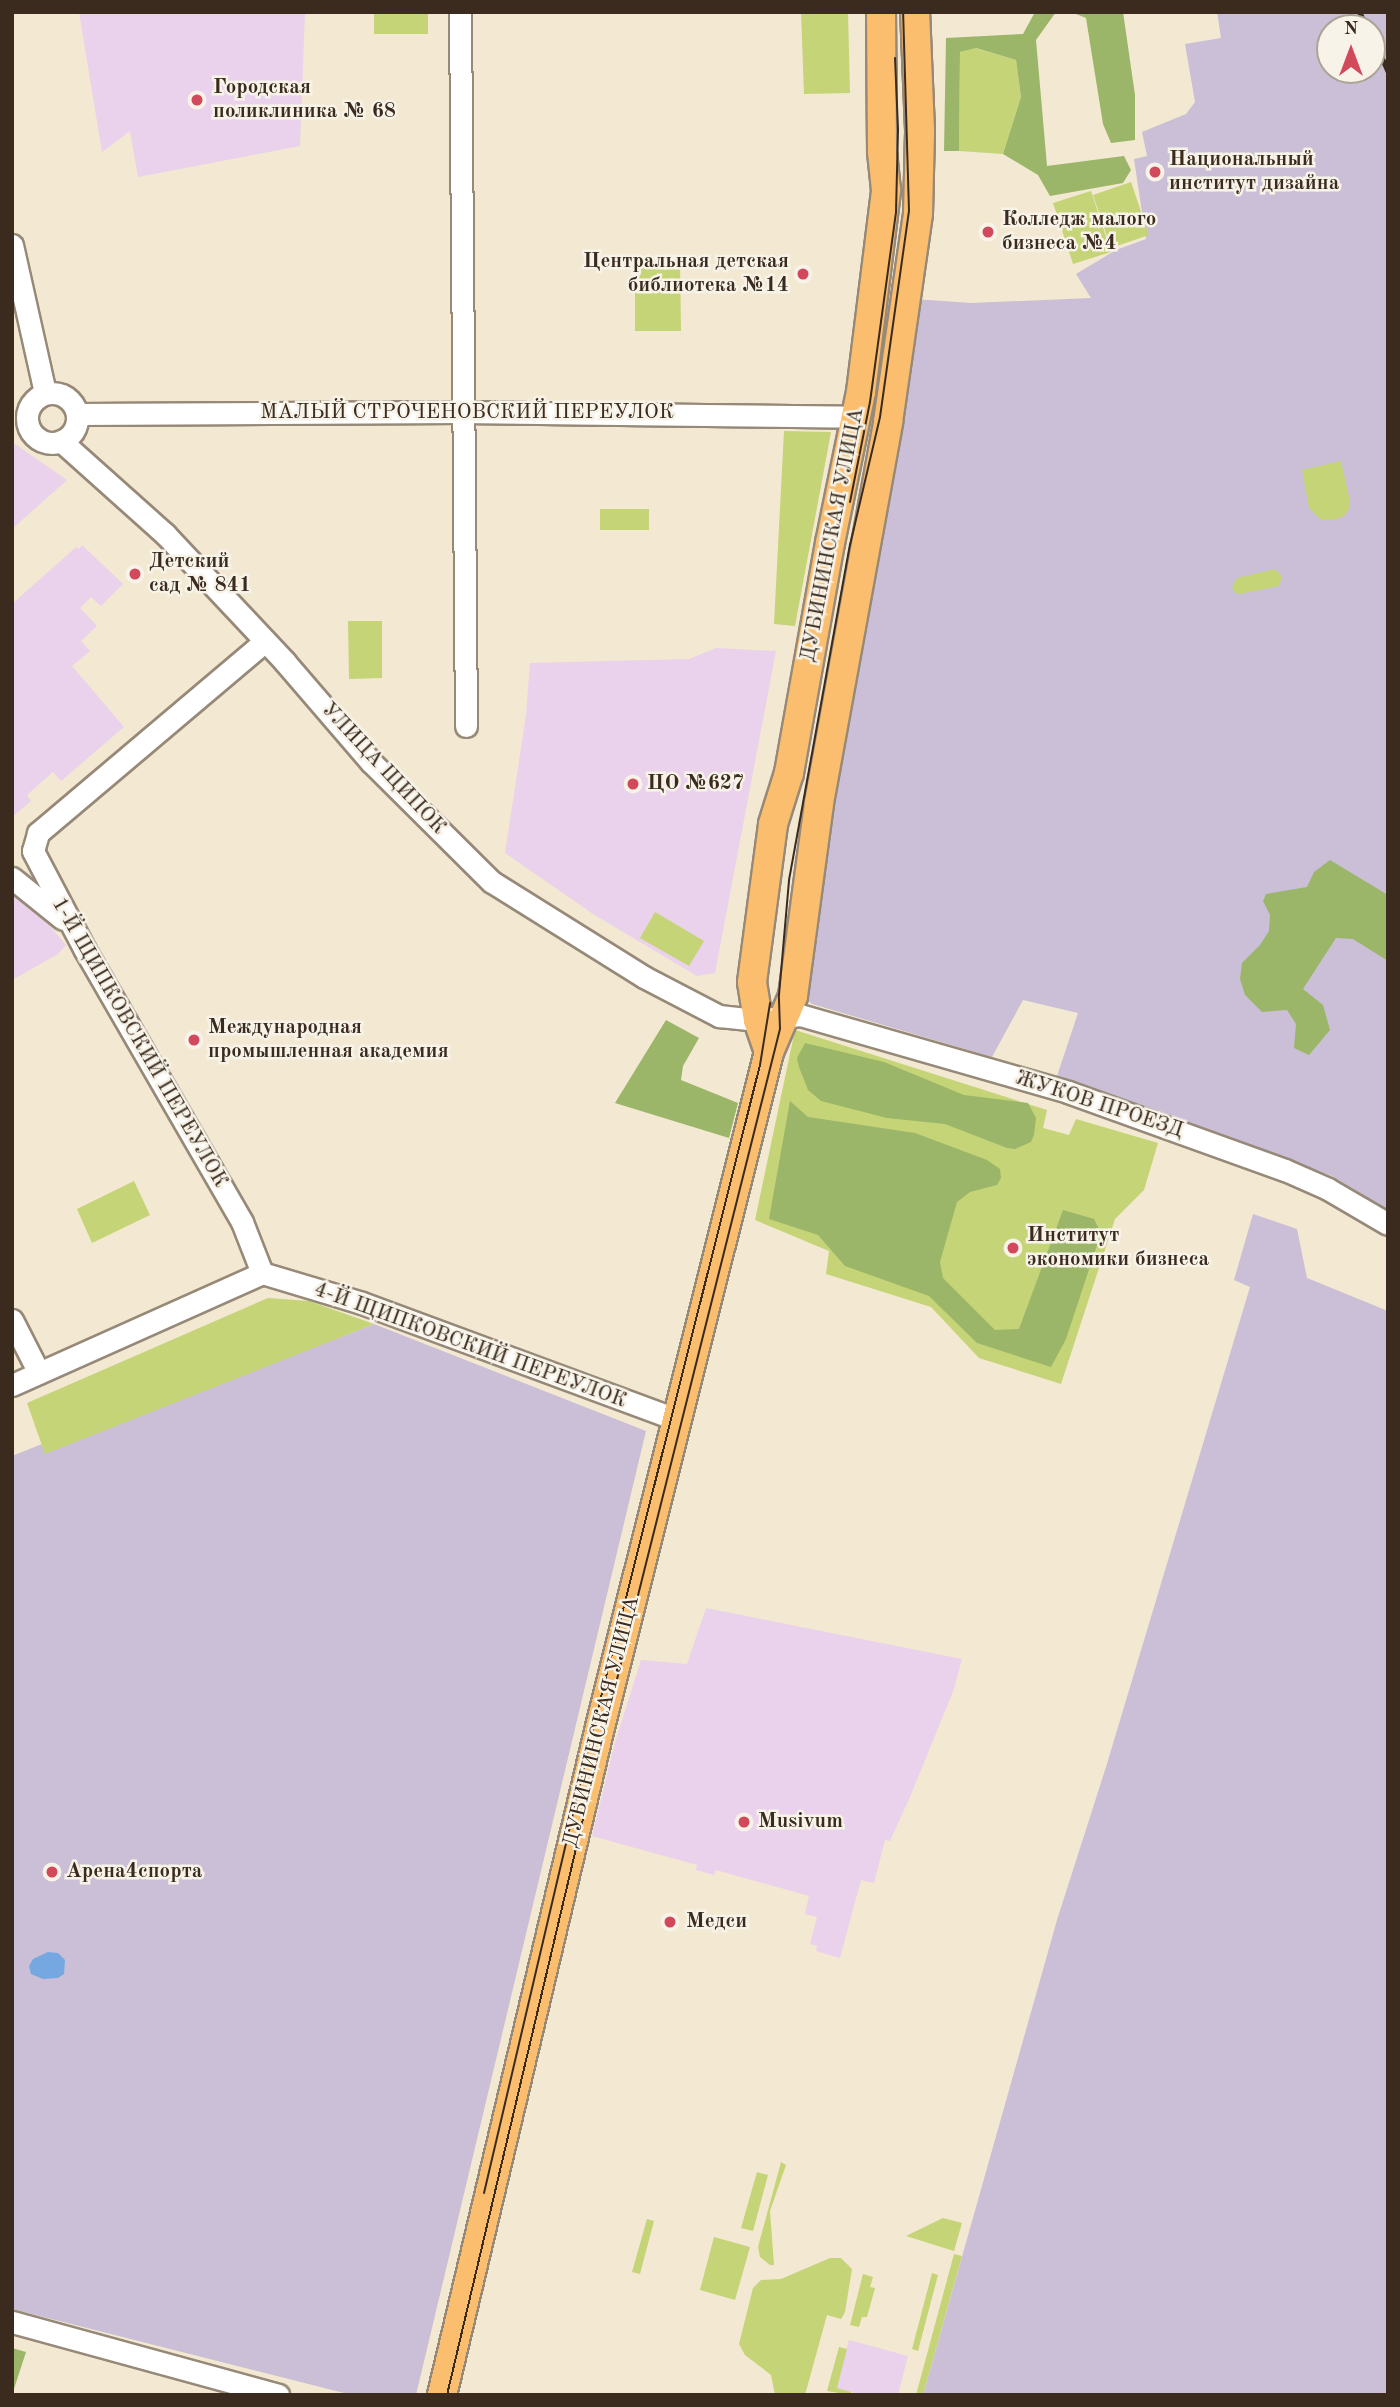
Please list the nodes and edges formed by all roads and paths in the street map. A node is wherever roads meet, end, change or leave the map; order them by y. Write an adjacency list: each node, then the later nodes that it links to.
1 (460, 12): 6 (street)
2 (881, 12): 8 (main road, ДУБИНИНСКАЯ УЛИЦА)
3 (915, 12): 17 (main road, ДУБИНИНСКАЯ УЛИЦА)
4 (12, 245): 5 (street)
5 (46, 393): 7 (street); 9 (street)
6 (462, 412): 7 (street, МАЛЫЙ СТРОЧЕНОВСКИЙ ПЕРЕУЛОК); 8 (street, МАЛЫЙ СТРОЧЕНОВСКИЙ ПЕРЕУЛОК); 12 (street)
7 (77, 414): 10 (street)
8 (857, 417): 18 (main road, ДУБИНИНСКАЯ УЛИЦА)
9 (20, 419): 10 (street)
10 (61, 442): 11 (street, УЛИЦА ЩИПОК)
11 (265, 641): 13 (street); 18 (street, УЛИЦА ЩИПОК)
12 (467, 726)
13 (33, 843): 14 (street); 16 (street, 1-Й ЩИПКОВСКИЙ ПЕРЕУЛОК)
14 (12, 850)
15 (12, 878): 16 (street)
16 (74, 930): 21 (street, 1-Й ЩИПКОВСКИЙ ПЕРЕУЛОК)
17 (793, 1015): 18 (street, УЛИЦА ЩИПОК); 19 (main road, ДУБИНИНСКАЯ УЛИЦА); 20 (street, ЖУКОВ ПРОЕЗД)
18 (758, 1020): 19 (main road, ДУБИНИНСКАЯ УЛИЦА)
19 (769, 1052): 25 (main road, ДУБИНИНСКАЯ УЛИЦА)
20 (1388, 1224)
21 (262, 1273): 23 (street); 25 (street, 4-Й ЩИПКОВСКИЙ ПЕРЕУЛОК)
22 (12, 1320): 23 (street)
23 (39, 1373): 24 (street)
24 (12, 1385)
25 (678, 1420): 28 (main road, ДУБИНИНСКАЯ УЛИЦА)
26 (12, 2322): 27 (street)
27 (278, 2395)
28 (442, 2395)

